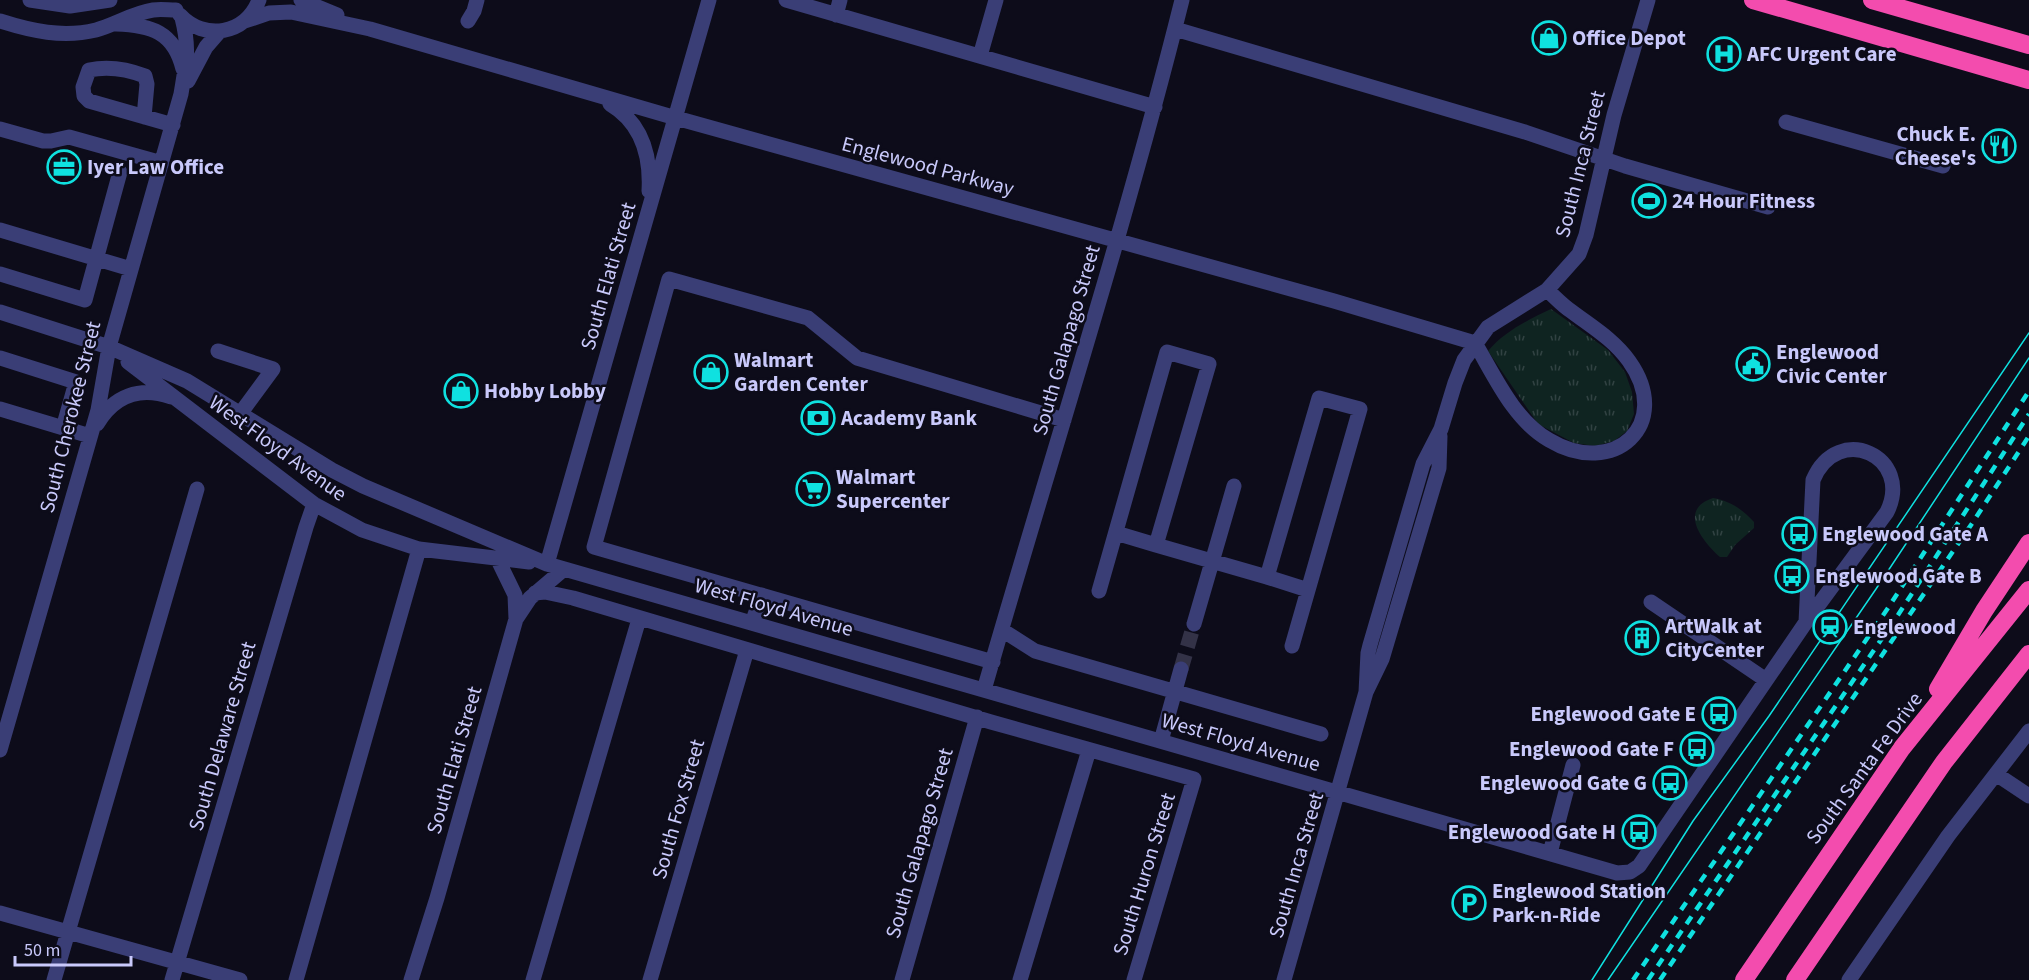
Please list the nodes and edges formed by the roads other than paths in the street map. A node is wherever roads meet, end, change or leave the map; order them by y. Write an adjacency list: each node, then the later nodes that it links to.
1 (30, 0): 2 (street)
2 (110, 0)
3 (259, 0): 17 (street)
4 (301, 0): 20 (street, Englewood Parkway)
5 (477, 0): 18 (street)
6 (709, 0): 31 (street, South Elati Street)
7 (786, 0): 14 (street)
8 (996, 0): 24 (street)
9 (1182, 0): 21 (street, South Galapago Street)
10 (1648, 0): 35 (street, South Inca Street)
11 (1753, 0): 26 (highway)
12 (1872, 0): 13 (highway)
13 (1897, 3): 23 (highway)
14 (838, 7): 24 (street)
15 (176, 9): 19 (street); 22 (street); 25 (street, South Cherokee Street)
16 (0, 21): 19 (street)
17 (245, 21): 20 (street, Englewood Parkway); 22 (street, Englewood Parkway)
18 (468, 21)
19 (112, 24): 25 (street)
20 (370, 29): 27 (street, Englewood Parkway)
21 (1175, 29): 29 (street, South Galapago Street); 35 (street)
22 (219, 32): 28 (street, South Cherokee Street)
23 (2029, 45)
24 (980, 56): 29 (street)
25 (184, 76): 28 (street, South Cherokee Street)
26 (2029, 80)
27 (588, 93): 31 (street, Englewood Parkway); 40 (street)
28 (182, 94): 33 (street, South Cherokee Street)
29 (1155, 107): 42 (street, South Galapago Street)
30 (144, 117): 30 (street); 33 (street)
31 (676, 118): 40 (street, South Elati Street); 42 (street, Englewood Parkway)
32 (1786, 122): 37 (street)
33 (172, 125): 36 (street, South Cherokee Street)
34 (0, 129): 36 (street)
35 (1604, 159): 39 (street); 46 (street, South Inca Street)
36 (162, 163): 44 (street, South Cherokee Street)
37 (1943, 166)
38 (120, 172): 43 (street)
39 (1768, 207)
40 (649, 212): 67 (street, South Elati Street)
41 (0, 230): 43 (street)
42 (1117, 240): 48 (street, Englewood Parkway); 55 (street, South Galapago Street)
43 (96, 259): 44 (street); 45 (street)
44 (131, 269): 49 (street, South Cherokee Street)
45 (0, 274)
46 (1547, 290): 48 (street, South Inca Street); 48 (street)
47 (0, 312): 49 (street, West Floyd Avenue)
48 (1475, 344): 99 (street, South Inca Street)
49 (109, 347): 52 (street, West Floyd Avenue); 54 (street, West Floyd Avenue); 57 (street, South Cherokee Street)
50 (218, 351): 54 (street)
51 (0, 358): 56 (street)
52 (178, 400): 57 (street); 60 (street, West Floyd Avenue)
53 (0, 409): 56 (street)
54 (240, 414): 67 (street, West Floyd Avenue)
55 (1064, 420): 74 (street); 81 (street, South Galapago Street)
56 (63, 428): 57 (street)
57 (91, 433): 95 (street, South Cherokee Street)
58 (1234, 486): 66 (street)
59 (197, 489): 103 (street)
60 (314, 504): 64 (street, West Floyd Avenue); 104 (street, South Delaware Street)
61 (1116, 533): 63 (street); 63 (street); 72 (street)
62 (2029, 543): 94 (highway)
63 (1156, 545): 66 (street)
64 (419, 549): 65 (street, West Floyd Avenue); 108 (street)
65 (497, 558): 67 (street, West Floyd Avenue); 76 (street)
66 (1212, 561): 69 (street); 80 (street)
67 (547, 564): 68 (street, West Floyd Avenue)
68 (564, 569): 73 (street, South Elati Street); 79 (street, West Floyd Avenue)
69 (1267, 577): 70 (street); 70 (street)
70 (1308, 590): 82 (street)
71 (2029, 590): 94 (highway, South Santa Fe Drive)
72 (1099, 591)
73 (535, 593): 76 (street, South Elati Street); 77 (street)
74 (762, 596): 79 (street); 85 (street)
75 (1651, 602): 87 (street)
76 (516, 619): 109 (street, South Elati Street)
77 (639, 619): 83 (street); 110 (street)
78 (1806, 622): 78 (street, West Floyd Avenue); 87 (street, West Floyd Avenue)
79 (752, 623): 88 (street, West Floyd Avenue)
80 (1194, 624)
81 (1002, 630): 85 (street, South Galapago Street); 89 (street)
82 (1292, 646)
83 (747, 650): 90 (street); 111 (street, South Fox Street)
84 (2029, 654): 117 (highway)
85 (993, 662): 88 (street, South Galapago Street)
86 (1181, 669): 89 (street)
87 (1766, 680): 101 (street, West Floyd Avenue)
88 (984, 690): 93 (street, West Floyd Avenue)
89 (1175, 691): 92 (street); 93 (street)
90 (977, 717): 96 (street); 112 (street, South Galapago Street)
91 (2029, 731): 98 (street)
92 (1321, 734)
93 (1161, 741): 99 (street, West Floyd Avenue)
94 (1902, 748): 116 (highway, South Santa Fe Drive)
95 (0, 750)
96 (1089, 750): 113 (street); 114 (street, South Huron Street)
97 (1573, 765): 101 (street)
98 (1996, 774): 100 (street); 118 (street)
99 (1338, 792): 101 (street, West Floyd Avenue); 115 (street, South Inca Street)
100 (2029, 796)
101 (1550, 854)
102 (0, 913): 103 (street)
103 (68, 931): 104 (street); 105 (street)
104 (177, 962): 106 (street, South Delaware Street); 107 (street)
105 (54, 980)
106 (172, 980)
107 (240, 980)
108 (296, 980)
109 (411, 980)
110 (533, 980)
111 (650, 980)
112 (902, 980)
113 (1020, 980)
114 (1134, 980)
115 (1284, 980)
116 (1744, 980)
117 (1795, 980)
118 (1849, 980)

